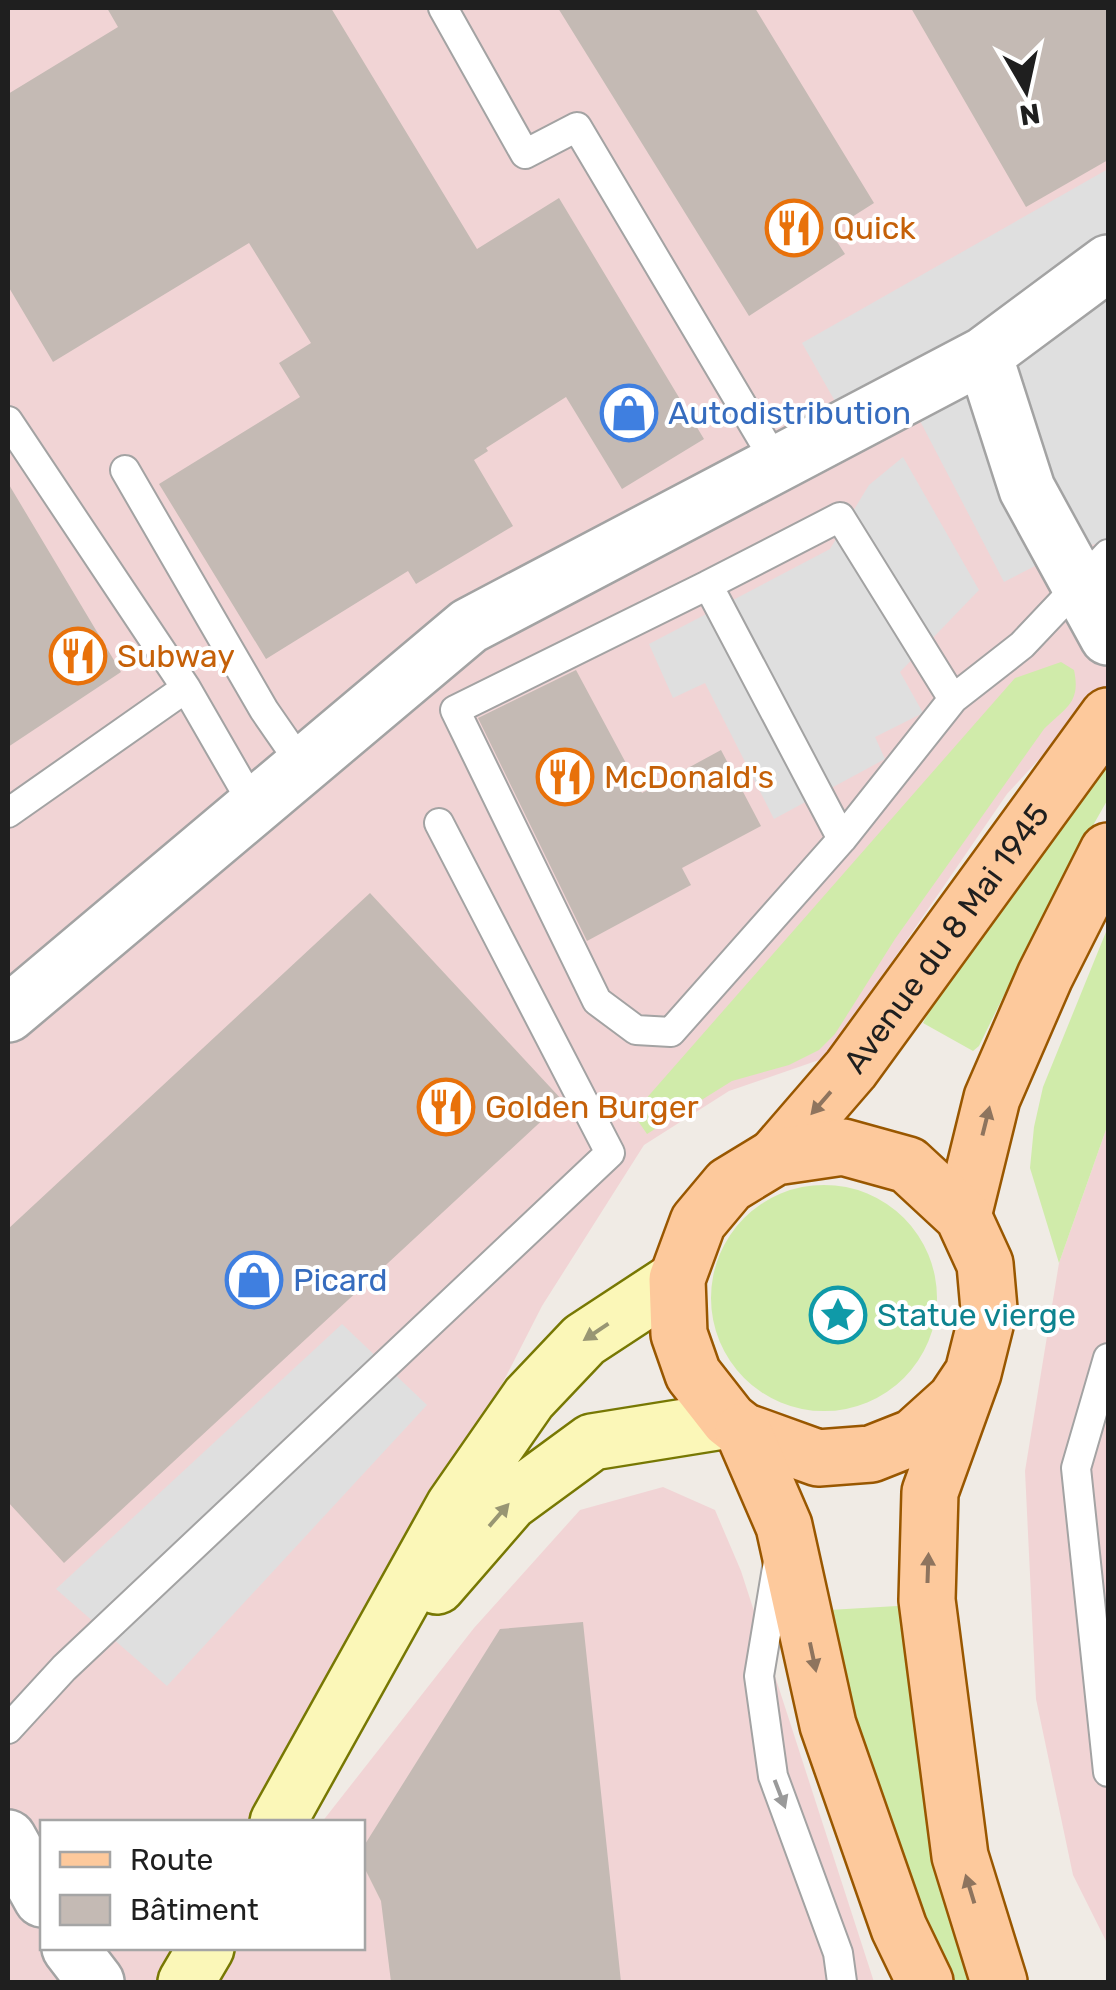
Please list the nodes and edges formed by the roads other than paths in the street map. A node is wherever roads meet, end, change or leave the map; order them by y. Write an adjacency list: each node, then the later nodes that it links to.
1 (443, 8): 5 (lane)
2 (1108, 263): 3 (street)
3 (984, 355): 5 (street); 7 (street)
4 (8, 420): 10 (lane)
5 (777, 464): 13 (street)
6 (125, 470): 13 (lane)
7 (1094, 570): 9 (street); 11 (lane)
8 (708, 585): 11 (lane); 17 (lane); 17 (lane)
9 (1108, 637)
10 (186, 688): 14 (lane); 15 (lane)
11 (953, 698): 17 (lane)
12 (1108, 716): 20 (main road, Avenue du 8 Mai 1945, one-way to 20)
13 (302, 764): 14 (street)
14 (254, 806): 19 (street)
15 (8, 813)
16 (439, 824): 29 (lane)
17 (842, 839)
18 (1108, 851): 21 (main road, one-way to 18)
19 (8, 1014)
20 (775, 1157): 21 (main road); 22 (main road)
21 (963, 1216): 24 (main road)
22 (678, 1279): 25 (main road); 31 (main road, one-way to 31)
23 (1108, 1358): 27 (lane)
24 (972, 1374): 25 (main road); 41 (main road, one-way to 24)
25 (736, 1426): 26 (main road); 32 (main road, one-way to 25)
26 (784, 1526): 39 (lane, one-way to 39); 40 (main road, one-way to 40)
27 (1098, 1560): 28 (lane)
28 (1106, 1727): 30 (lane)
29 (8, 1729)
30 (1108, 1772)
31 (280, 1820)
32 (280, 1820)
33 (8, 1838): 34 (street)
34 (40, 1895)
35 (72, 1950): 37 (street)
36 (205, 1950): 38 (main road)
37 (96, 1982)
38 (186, 1982)
39 (842, 1982)
40 (926, 1982)
41 (999, 1982)

